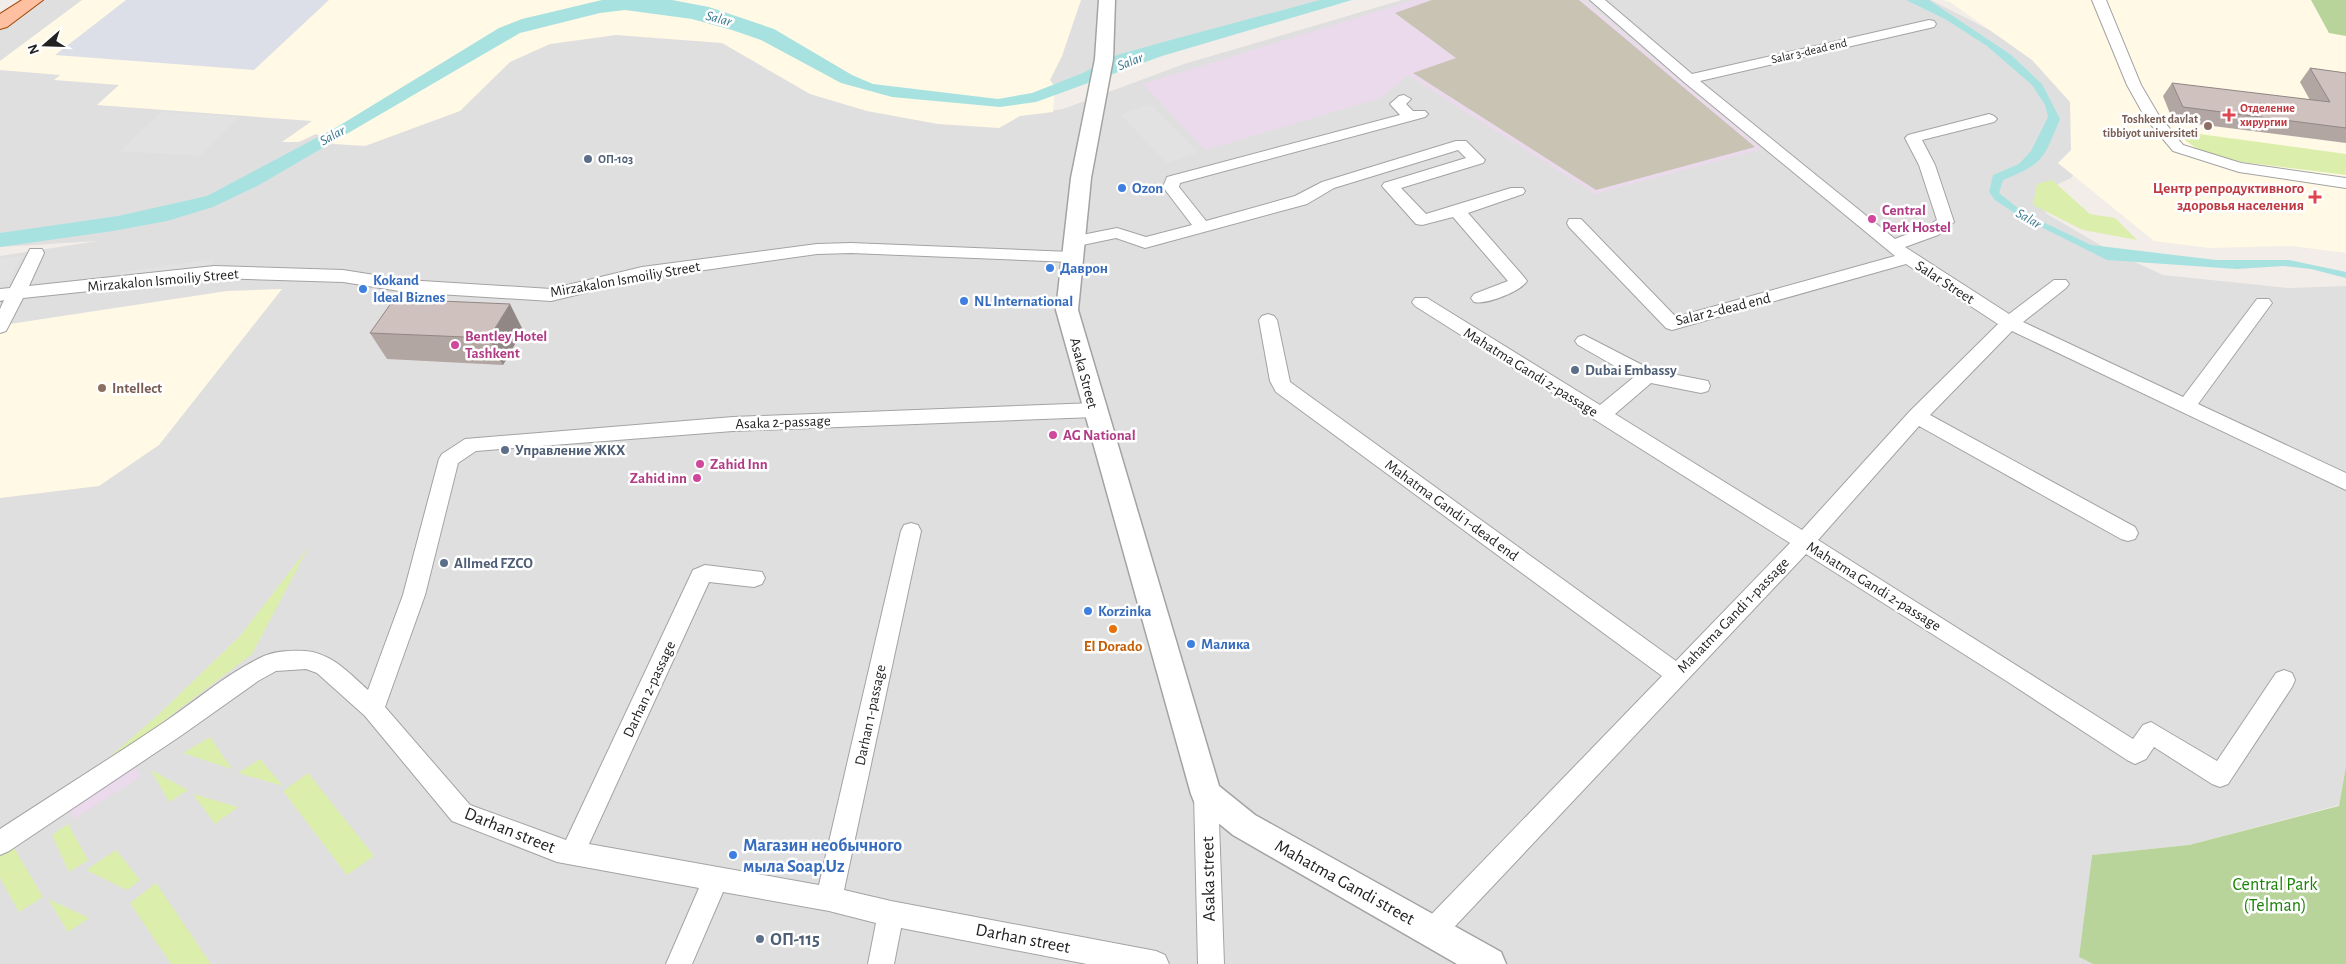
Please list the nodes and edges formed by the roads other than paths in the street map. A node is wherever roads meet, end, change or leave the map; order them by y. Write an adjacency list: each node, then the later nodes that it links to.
1 (27, 0): 6 (main road)
2 (34, 0): 6 (main road)
3 (1107, 0): 19 (street, Asaka Street)
4 (1596, 0): 8 (street, Salar Street)
5 (2099, 0): 12 (street)
6 (1, 23)
7 (1929, 24): 8 (street, Salar 3-dead end)
8 (1689, 79): 18 (street, Salar Street)
9 (1404, 99): 17 (street)
10 (1989, 119): 18 (street)
11 (1375, 171): 13 (street); 13 (street, Mirzakalon Ismoiliy Street); 17 (street, Mirzakalon Ismoiliy Street)
12 (2346, 182)
13 (1390, 186): 15 (street)
14 (1517, 191): 15 (street)
15 (1457, 212): 24 (street)
16 (1575, 224): 21 (street, Salar 2-dead end)
17 (1202, 226): 19 (street, Mirzakalon Ismoiliy Street)
18 (1892, 246): 21 (street, Salar Street)
19 (1072, 250): 23 (street, Mirzakalon Ismoiliy Street); 34 (street, Asaka Street)
20 (36, 253): 23 (street)
21 (1908, 258): 28 (street, Salar Street)
22 (2060, 284): 28 (street, Mahatma Gandi 1-passage)
23 (8, 294): 29 (street)
24 (1480, 298)
25 (1421, 302): 35 (street, Mahatma Gandi 2-passage)
26 (2263, 303): 33 (street)
27 (1268, 320): 42 (street, Mahatma Gandi 1-dead end)
28 (2010, 323): 33 (street, Salar Street); 36 (street, Mahatma Gandi 1-passage)
29 (0, 327)
30 (1584, 341): 31 (street)
31 (1647, 376): 32 (street); 35 (street)
32 (1701, 386)
33 (2187, 405): 37 (street, Salar Street)
34 (1095, 410): 44 (street, Asaka 2-passage); 45 (street, Asaka Street)
35 (1600, 416): 40 (street, Mahatma Gandi 2-passage)
36 (1917, 416): 39 (street); 40 (street, Mahatma Gandi 1-passage)
37 (2346, 482)
38 (911, 531): 49 (street, Darhan 1-passage)
39 (2128, 534)
40 (1804, 542): 42 (street, Mahatma Gandi 1-passage); 43 (street, Mahatma Gandi 2-passage)
41 (754, 578): 47 (street, Darhan 2-passage)
42 (1676, 674): 51 (street, Mahatma Gandi 1-passage)
43 (2284, 680)
44 (373, 708): 46 (street, Darhan street); 47 (street, Darhan street)
45 (1206, 794): 51 (street, Mahatma Gandi street); 55 (street, Asaka street)
46 (0, 843)
47 (573, 852): 48 (street, Darhan street)
48 (716, 879): 49 (street, Darhan street); 52 (street)
49 (830, 899): 50 (street, Darhan street)
50 (891, 914): 53 (street); 54 (street, Darhan street)
51 (1434, 931): 56 (street, Mahatma Gandi street)
52 (679, 964)
53 (881, 964)
54 (1156, 964)
55 (1211, 964)
56 (1489, 964)

